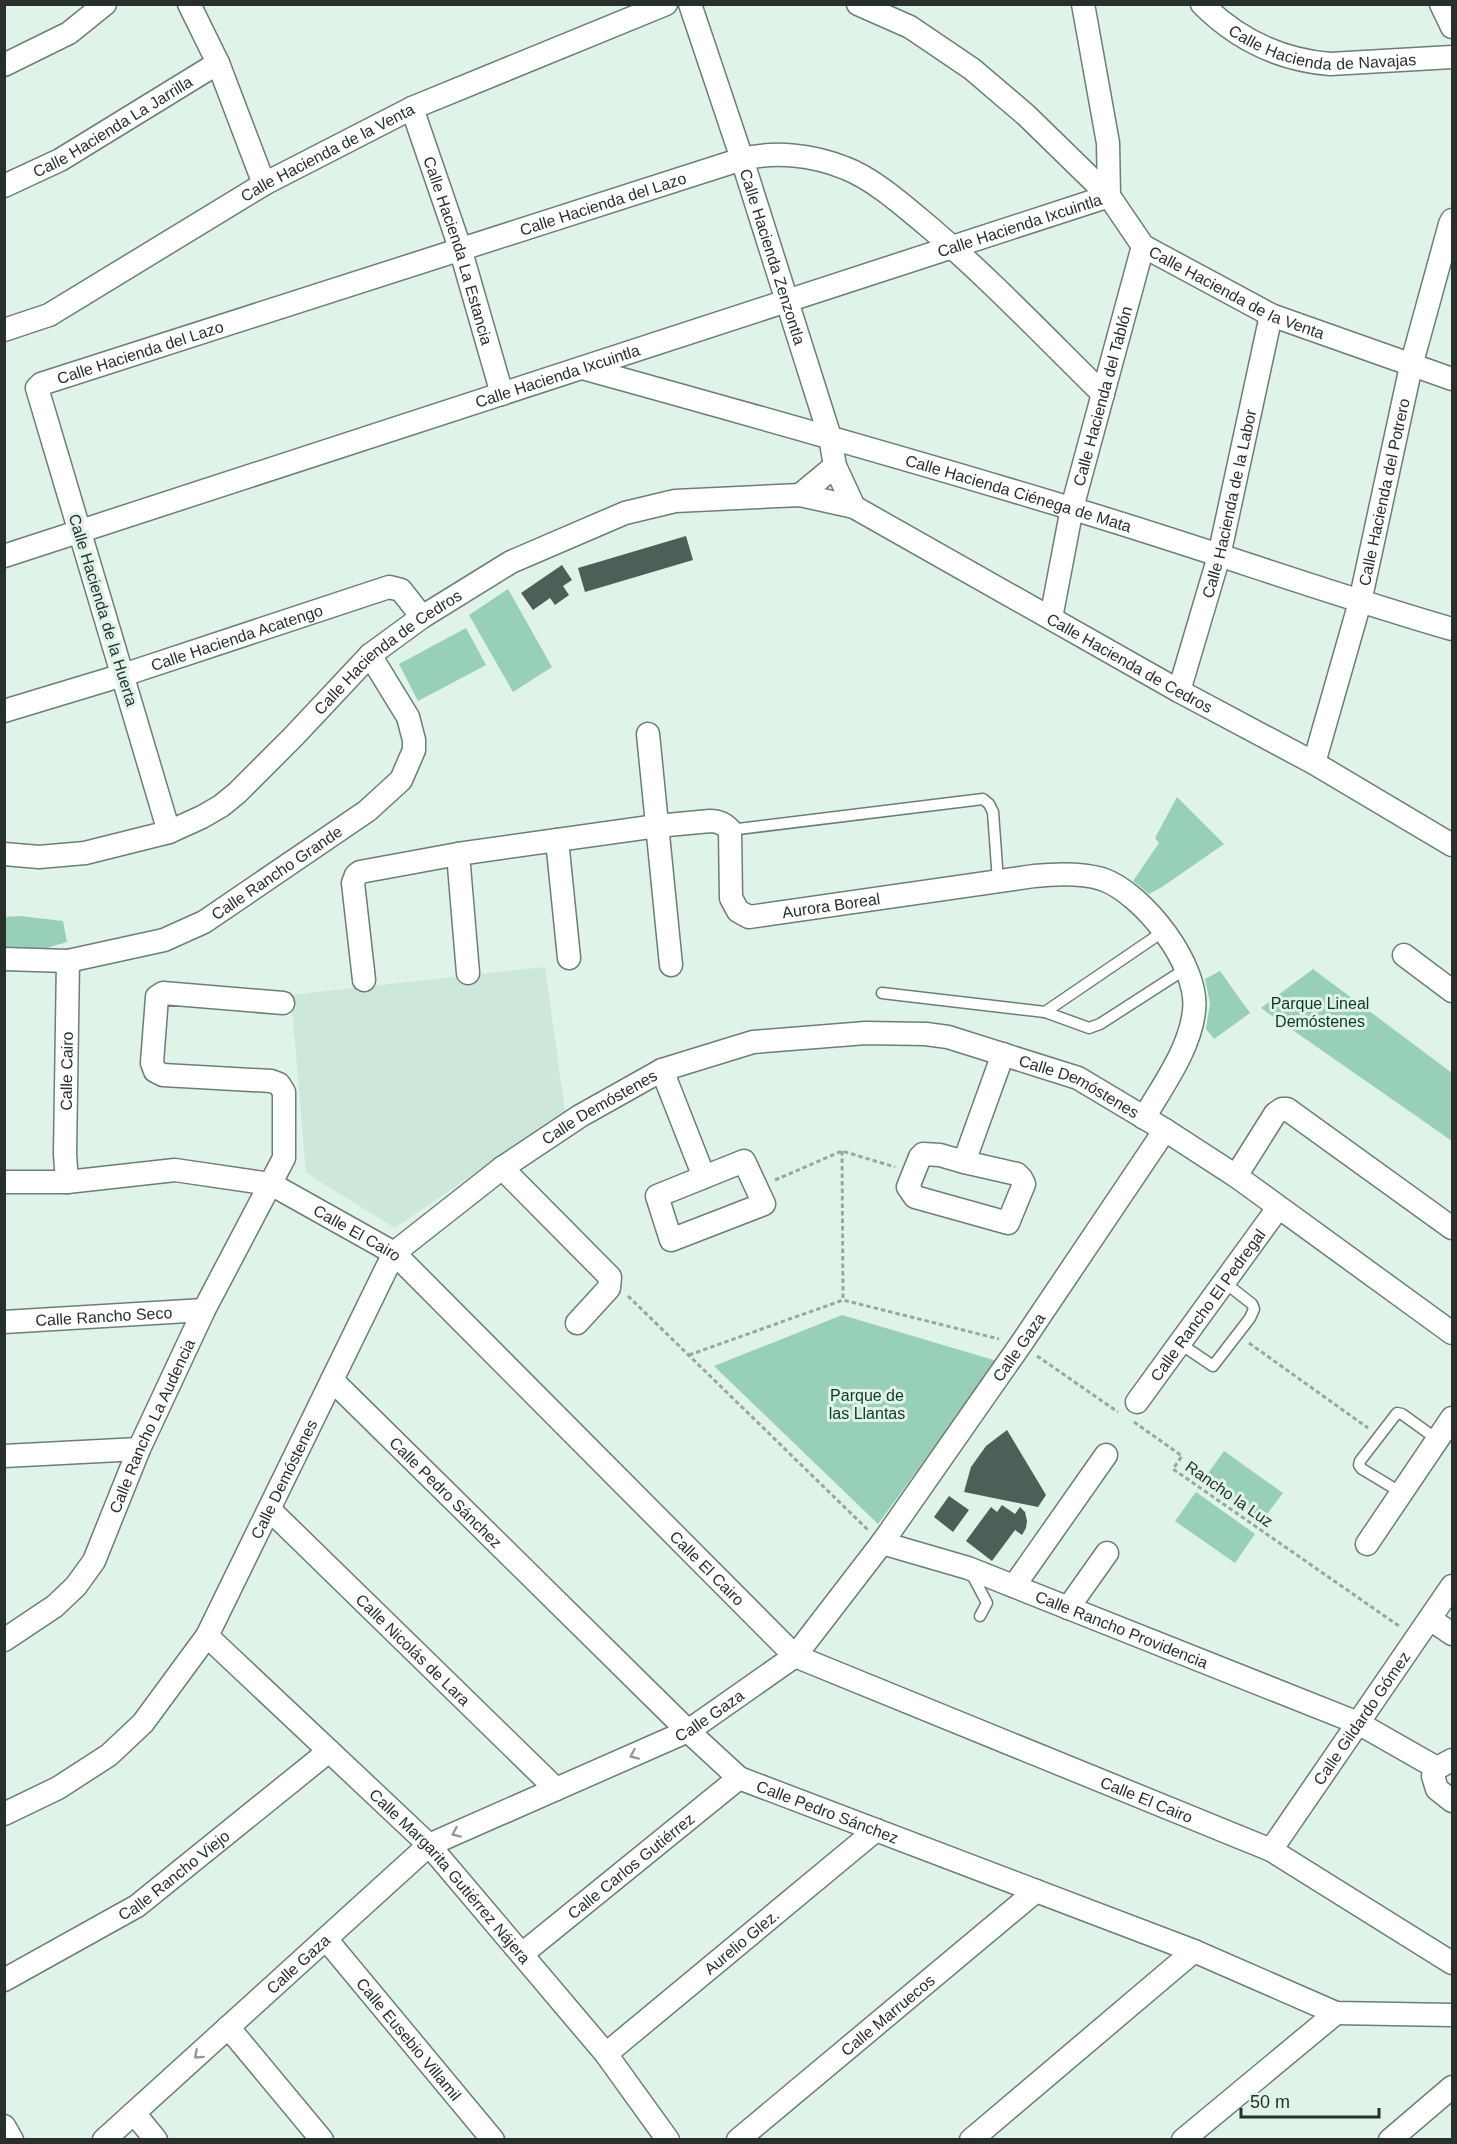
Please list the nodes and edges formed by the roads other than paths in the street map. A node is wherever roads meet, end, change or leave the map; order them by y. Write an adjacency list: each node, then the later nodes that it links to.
1 (105, 4): 12 (street)
2 (189, 4): 11 (street)
3 (666, 4): 13 (street, Calle Hacienda de la Venta)
4 (690, 4): 14 (street, Calle Hacienda Zenzontla)
5 (858, 4): 17 (street, Calle Hacienda de la Venta)
6 (1083, 4): 17 (street)
7 (1202, 4): 10 (street, Calle Hacienda de Navajas)
8 (1441, 4): 9 (street)
9 (1452, 27)
10 (1452, 57)
11 (218, 63): 15 (street); 16 (street, Calle Hacienda La Jarrilla)
12 (4, 65)
13 (412, 108): 15 (street, Calle Hacienda de la Venta); 20 (street, Calle Hacienda La Estancia)
14 (742, 159): 20 (street, Calle Hacienda del Lazo); 21 (street, Calle Hacienda del Lazo); 22 (street, Calle Hacienda Zenzontla)
15 (264, 184): 24 (street, Calle Hacienda de la Venta)
16 (4, 186)
17 (1109, 196): 19 (street, Calle Hacienda de la Venta); 21 (street, Calle Hacienda Ixcuintla)
18 (1452, 220): 25 (street, Calle Hacienda del Potrero)
19 (1143, 246): 23 (street, Calle Hacienda de la Venta); 30 (street, Calle Hacienda del Tablón)
20 (460, 248): 28 (street, Calle Hacienda del Lazo); 29 (street, Calle Hacienda La Estancia)
21 (953, 248): 22 (street, Calle Hacienda Ixcuintla); 30 (street, Calle Hacienda del Lazo)
22 (787, 301): 26 (street, Calle Hacienda Ixcuintla); 31 (street, Calle Hacienda Zenzontla)
23 (1271, 315): 25 (street, Calle Hacienda de la Venta); 38 (street, Calle Hacienda de la Labor)
24 (4, 330)
25 (1411, 366): 27 (street, Calle Hacienda de la Venta); 39 (street, Calle Hacienda del Potrero)
26 (582, 368): 29 (street, Calle Hacienda Ixcuintla); 31 (street, Calle Hacienda Ciénega de Mata)
27 (1452, 379)
28 (37, 388): 36 (street, Calle Hacienda de la Huerta)
29 (502, 394): 36 (street, Calle Hacienda Ixcuintla)
30 (1103, 394): 35 (street, Calle Hacienda del Tablón)
31 (830, 437): 32 (street, Calle Hacienda Zenzontla); 35 (street, Calle Hacienda Ciénega de Mata)
32 (835, 466): 33 (street); 34 (street, Calle Hacienda Zenzontla)
33 (800, 495): 34 (street, Calle Hacienda de Cedros); 40 (street, Calle Hacienda de Cedros)
34 (854, 507): 41 (street, Calle Hacienda de Cedros)
35 (1072, 508): 38 (street, Calle Hacienda Ciénega de Mata); 41 (street, Calle Hacienda del Tablón)
36 (80, 532): 37 (street, Calle Hacienda Ixcuintla); 44 (street, Calle Hacienda de la Huerta)
37 (6, 554)
38 (1218, 556): 39 (street, Calle Hacienda Ciénega de Mata); 45 (street, Calle Hacienda de la Labor)
39 (1359, 602): 42 (street, Calle Hacienda Ciénega de Mata); 48 (street, Calle Hacienda del Potrero)
40 (422, 617): 43 (street, Calle Hacienda de Cedros); 44 (street, Calle Hacienda Acatengo)
41 (1051, 618): 45 (street, Calle Hacienda de Cedros)
42 (1452, 629)
43 (370, 655): 51 (street, Calle Hacienda de Cedros); 61 (street, Calle Rancho Grande)
44 (123, 675): 46 (street, Calle Hacienda Acatengo); 51 (street, Calle Hacienda de la Huerta)
45 (1179, 691): 48 (street, Calle Hacienda de Cedros)
46 (4, 711)
47 (648, 734): 49 (street)
48 (1314, 763): 53 (street, Calle Hacienda de Cedros)
49 (657, 826): 50 (street); 52 (street); 62 (street)
50 (730, 830): 56 (lane); 56 (street, Aurora Boreal)
51 (169, 832): 54 (street, Calle Hacienda de Cedros)
52 (557, 840): 55 (street); 59 (street)
53 (1452, 842)
54 (4, 854)
55 (458, 854): 64 (street); 65 (street)
56 (998, 881): 57 (street, Aurora Boreal)
57 (1164, 931): 63 (street, Aurora Boreal); 69 (lane)
58 (1404, 955): 66 (street)
59 (569, 958)
60 (4, 959): 61 (street, Calle Rancho Grande)
61 (68, 961): 79 (street, Calle Cairo)
62 (672, 965)
63 (1186, 968): 69 (lane); 72 (street, Aurora Boreal)
64 (468, 973)
65 (364, 980)
66 (1452, 991)
67 (882, 993): 69 (lane)
68 (283, 1003): 80 (street, Calle Rancho La Audencia)
69 (1046, 1012)
70 (1003, 1054): 71 (street, Calle Demóstenes); 72 (street, Calle Demóstenes); 74 (street)
71 (663, 1070): 75 (street, Calle Demóstenes); 77 (street)
72 (1144, 1118): 73 (street, Calle Demóstenes)
73 (1165, 1130): 76 (street, Calle Demóstenes); 99 (street, Calle Gaza)
74 (964, 1162): 74 (street)
75 (502, 1168): 83 (street, Calle Demóstenes); 87 (street)
76 (1236, 1176): 81 (street, Calle Demóstenes); 82 (street)
77 (704, 1177): 77 (street)
78 (4, 1182): 79 (street, Calle El Cairo)
79 (66, 1182): 80 (street, Calle El Cairo)
80 (271, 1184): 83 (street, Calle El Cairo); 85 (street, Calle Rancho La Audencia)
81 (1278, 1208): 84 (street, Calle Rancho El Pedregal); 88 (street, Calle Demóstenes)
82 (1452, 1228)
83 (394, 1253): 90 (street, Calle Demóstenes); 111 (street, Calle El Cairo)
84 (1224, 1282): 89 (street, Calle Rancho El Pedregal); 89 (lane)
85 (204, 1310): 86 (street, Calle Rancho Seco); 94 (street, Calle Rancho La Audencia)
86 (4, 1322)
87 (577, 1323)
88 (1452, 1333)
89 (1179, 1343): 91 (street, Calle Rancho El Pedregal)
90 (332, 1380): 98 (street, Calle Demóstenes); 113 (street, Calle Pedro Sánchez)
91 (1137, 1402)
92 (1452, 1418): 93 (street)
93 (1437, 1440): 97 (street); 97 (lane)
94 (140, 1449): 96 (street); 110 (street, Calle Rancho La Audencia)
95 (1106, 1455): 103 (street)
96 (4, 1456)
97 (1402, 1493): 100 (street)
98 (270, 1510): 109 (street, Calle Demóstenes); 117 (street, Calle Nicolás de Lara)
99 (882, 1544): 102 (street, Calle Rancho Providencia); 111 (street, Calle Gaza)
100 (1366, 1544)
101 (1107, 1553): 105 (street)
102 (968, 1568): 103 (street, Calle Rancho Providencia); 106 (lane)
103 (1014, 1586): 105 (street, Calle Rancho Providencia)
104 (1452, 1586): 107 (street, Calle Gildardo Gómez)
105 (1068, 1608): 112 (street, Calle Rancho Providencia)
106 (980, 1616)
107 (1430, 1618): 108 (street); 112 (street, Calle Gildardo Gómez)
108 (1452, 1634)
109 (207, 1636): 114 (street, Calle Margarita Gutiérrez Nájera); 119 (street, Calle Demóstenes)
110 (4, 1640)
111 (795, 1656): 113 (street, Calle Gaza); 122 (street, Calle El Cairo)
112 (1358, 1724): 115 (street, Calle Rancho Providencia); 122 (street, Calle Gildardo Gómez)
113 (688, 1731): 116 (street, Calle Pedro Sánchez); 117 (street, Calle Gaza, one-way to 117)
114 (329, 1750): 121 (street, Calle Margarita Gutiérrez Nájera); 128 (street, Calle Rancho Viejo)
115 (1445, 1764): 118 (street)
116 (739, 1778): 120 (street, Calle Pedro Sánchez); 126 (street, Calle Carlos Gutiérrez)
117 (556, 1789): 121 (street, Calle Gaza, one-way to 121)
118 (1452, 1801)
119 (4, 1814)
120 (876, 1830): 123 (street, Calle Pedro Sánchez); 132 (street, Aurelio Glez.)
121 (429, 1845): 124 (street, Calle Gaza); 126 (street, Calle Margarita Gutiérrez Nájera)
122 (1271, 1850): 127 (street, Calle El Cairo)
123 (1036, 1891): 125 (street, Calle Pedro Sánchez); 142 (street, Calle Marruecos)
124 (326, 1939): 131 (street, Calle Gaza); 140 (street, Calle Eusebio Villamil)
125 (1194, 1951): 129 (street, Calle Pedro Sánchez); 143 (street)
126 (522, 1954): 132 (street, Calle Margarita Gutiérrez Nájera)
127 (1452, 1964)
128 (4, 1980)
129 (1336, 2013): 130 (street, Calle Pedro Sánchez); 144 (street)
130 (1452, 2015)
131 (228, 2027): 134 (street, Calle Gaza, one-way to 134); 139 (street)
132 (606, 2054): 141 (street, Calle Margarita Gutiérrez Nájera)
133 (1452, 2087): 145 (street)
134 (134, 2113): 137 (street, Calle Gaza); 138 (street)
135 (4, 2126): 136 (street)
136 (12, 2139)
137 (104, 2139)
138 (156, 2139)
139 (322, 2139)
140 (493, 2139)
141 (668, 2139)
142 (738, 2139)
143 (971, 2139)
144 (1183, 2139)
145 (1390, 2139)

